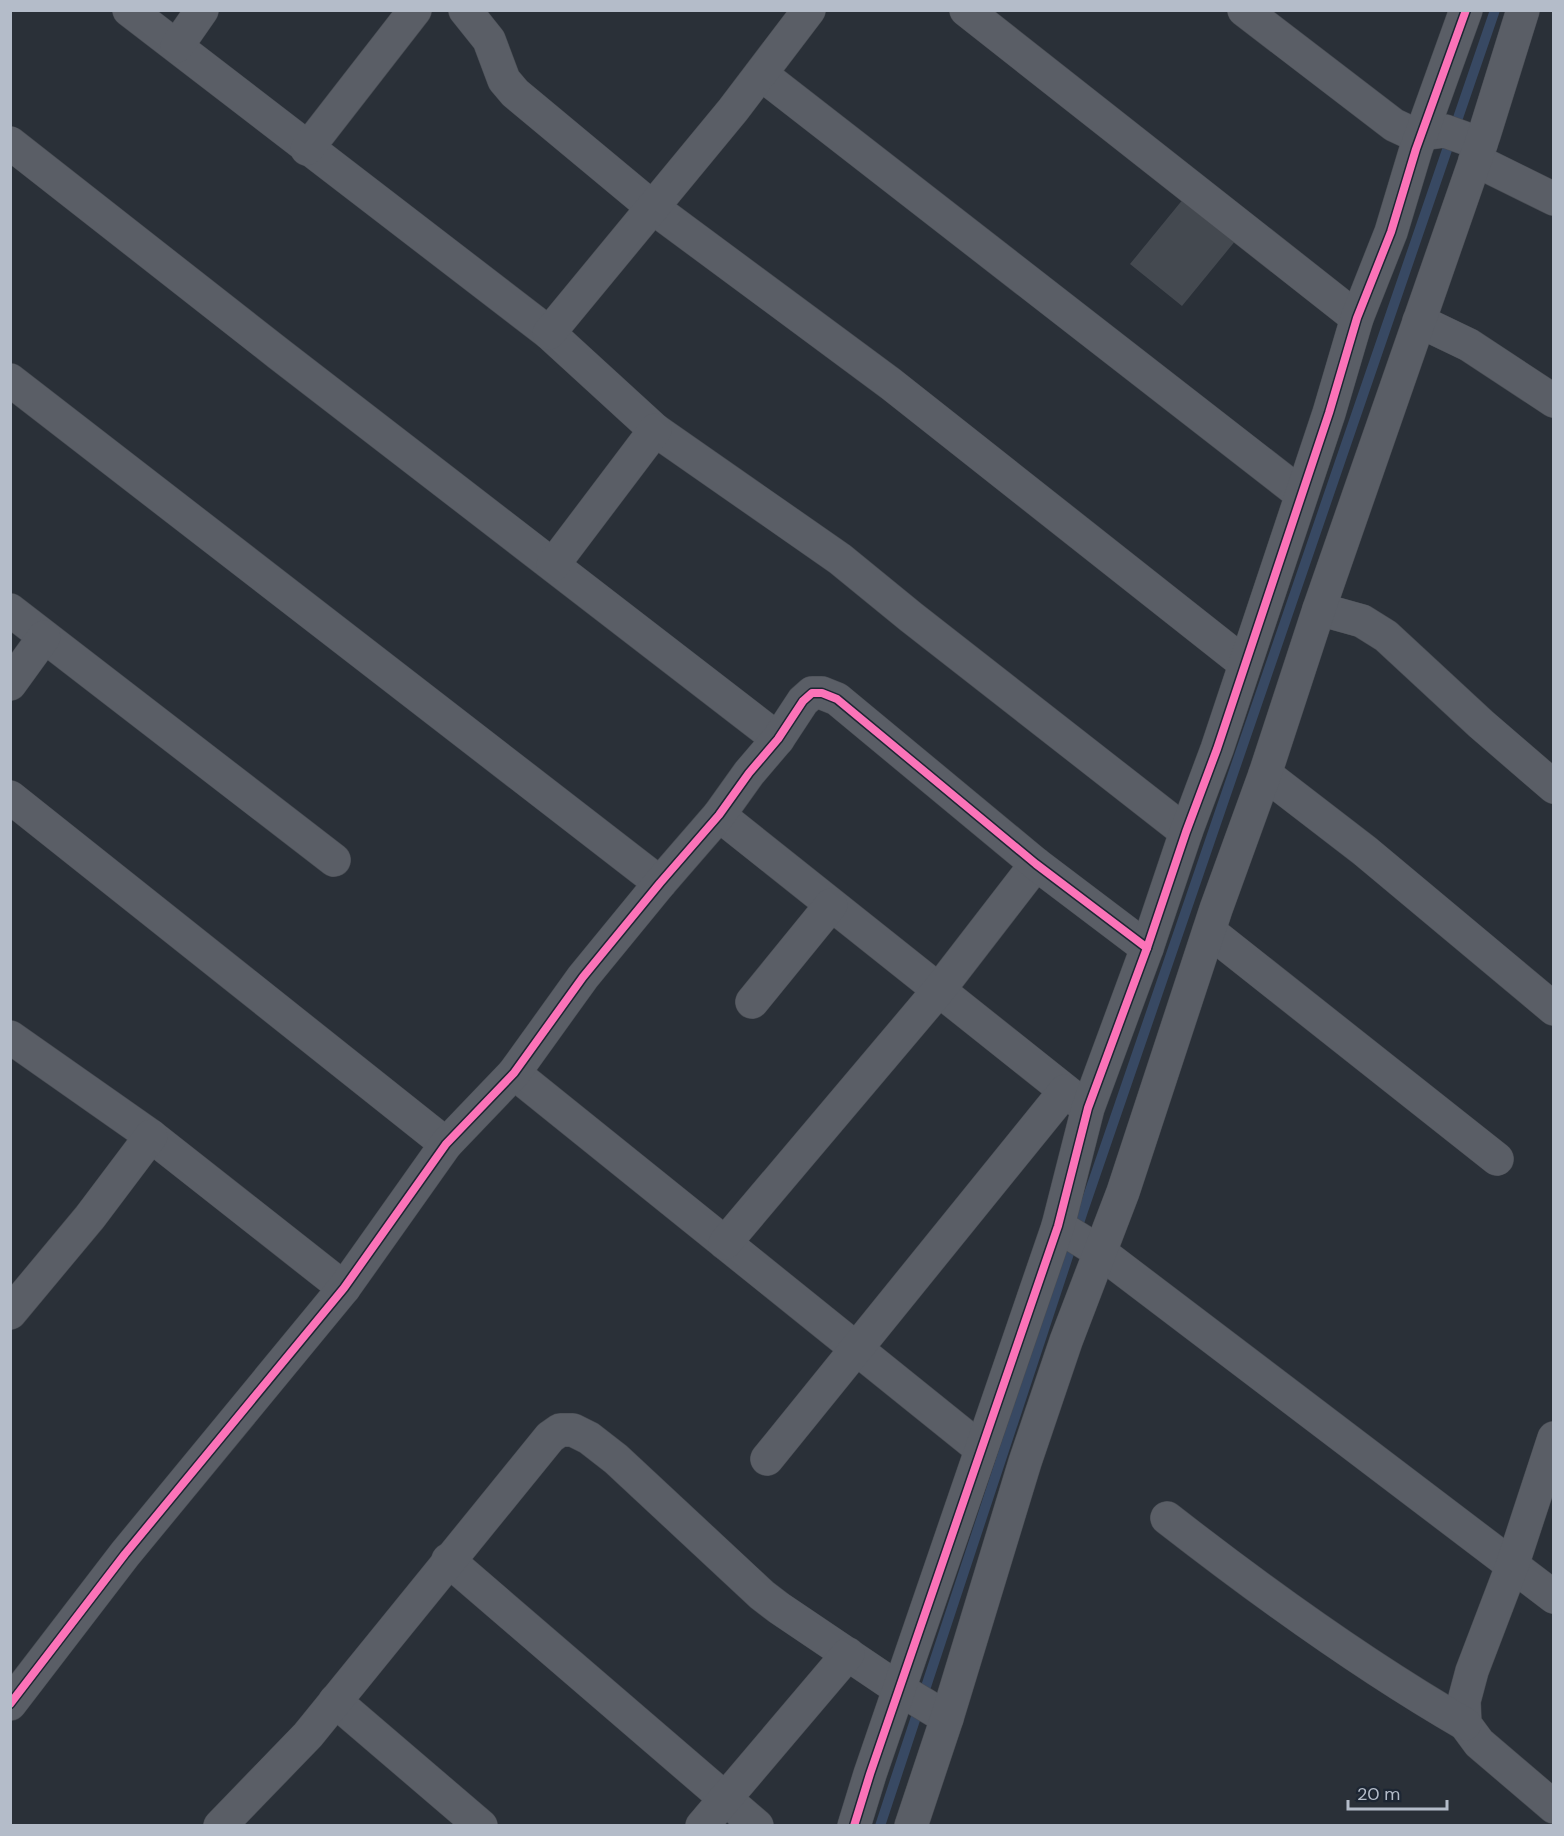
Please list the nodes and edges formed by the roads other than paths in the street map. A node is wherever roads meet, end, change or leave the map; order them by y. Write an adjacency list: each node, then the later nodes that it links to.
1 (129, 10): 10 (street)
2 (202, 10): 10 (street)
3 (415, 10): 14 (street)
4 (465, 10): 16 (street)
5 (810, 10): 11 (street)
6 (966, 10): 17 (street)
7 (1244, 10): 12 (street)
8 (1466, 10): 12 (street)
9 (1523, 10): 12 (street)
10 (177, 46): 14 (street)
11 (761, 74): 16 (street); 23 (street)
12 (1457, 141): 15 (street); 17 (street); 18 (street)
13 (10, 143): 24 (street)
14 (308, 149): 19 (street)
15 (1554, 199)
16 (652, 207): 19 (street); 28 (street)
17 (1357, 318): 23 (street)
18 (1419, 321): 21 (street); 25 (street)
19 (549, 333): 22 (street)
20 (10, 380): 38 (street)
21 (1554, 401)
22 (655, 430): 24 (street); 35 (street)
23 (1301, 494): 28 (street)
24 (554, 565): 30 (street)
25 (1319, 609): 31 (street); 32 (street)
26 (10, 610): 27 (street)
27 (44, 637): 29 (street); 36 (street)
28 (1244, 663): 35 (street)
29 (10, 684)
30 (778, 739): 34 (street); 37 (street)
31 (1265, 774): 40 (street); 44 (street)
32 (1554, 787)
33 (10, 798): 49 (street)
34 (719, 815): 38 (street); 39 (street)
35 (1185, 832): 41 (street)
36 (334, 860)
37 (1036, 864): 41 (street); 42 (street)
38 (660, 884): 46 (street)
39 (831, 905): 42 (street); 43 (street)
40 (1209, 931): 50 (street); 51 (street)
41 (1147, 948): 47 (street)
42 (938, 991): 47 (street); 52 (street)
43 (752, 1002)
44 (1554, 1009)
45 (10, 1037): 48 (street)
46 (514, 1073): 49 (street); 52 (street)
47 (1076, 1099): 51 (street); 55 (street)
48 (151, 1136): 53 (street); 54 (street)
49 (446, 1144): 53 (street)
50 (1497, 1159)
51 (1078, 1238): 57 (street); 61 (street); 65 (street)
52 (725, 1243): 55 (street)
53 (344, 1288): 66 (street)
54 (10, 1313)
55 (856, 1348): 57 (street); 58 (street)
56 (1554, 1438): 61 (street)
57 (981, 1449): 65 (street)
58 (767, 1459)
59 (1167, 1518): 67 (street)
60 (448, 1560): 63 (street); 64 (street); 68 (street)
61 (1512, 1566): 62 (street); 67 (street)
62 (1554, 1597)
63 (848, 1654): 65 (street); 68 (street)
64 (334, 1701): 70 (street); 71 (street)
65 (923, 1703): 74 (street); 75 (street)
66 (10, 1704)
67 (1465, 1724): 69 (street)
68 (724, 1799): 72 (street); 73 (street)
69 (1554, 1807)
70 (220, 1826)
71 (481, 1826)
72 (702, 1826)
73 (757, 1826)
74 (854, 1826)
75 (911, 1826)

